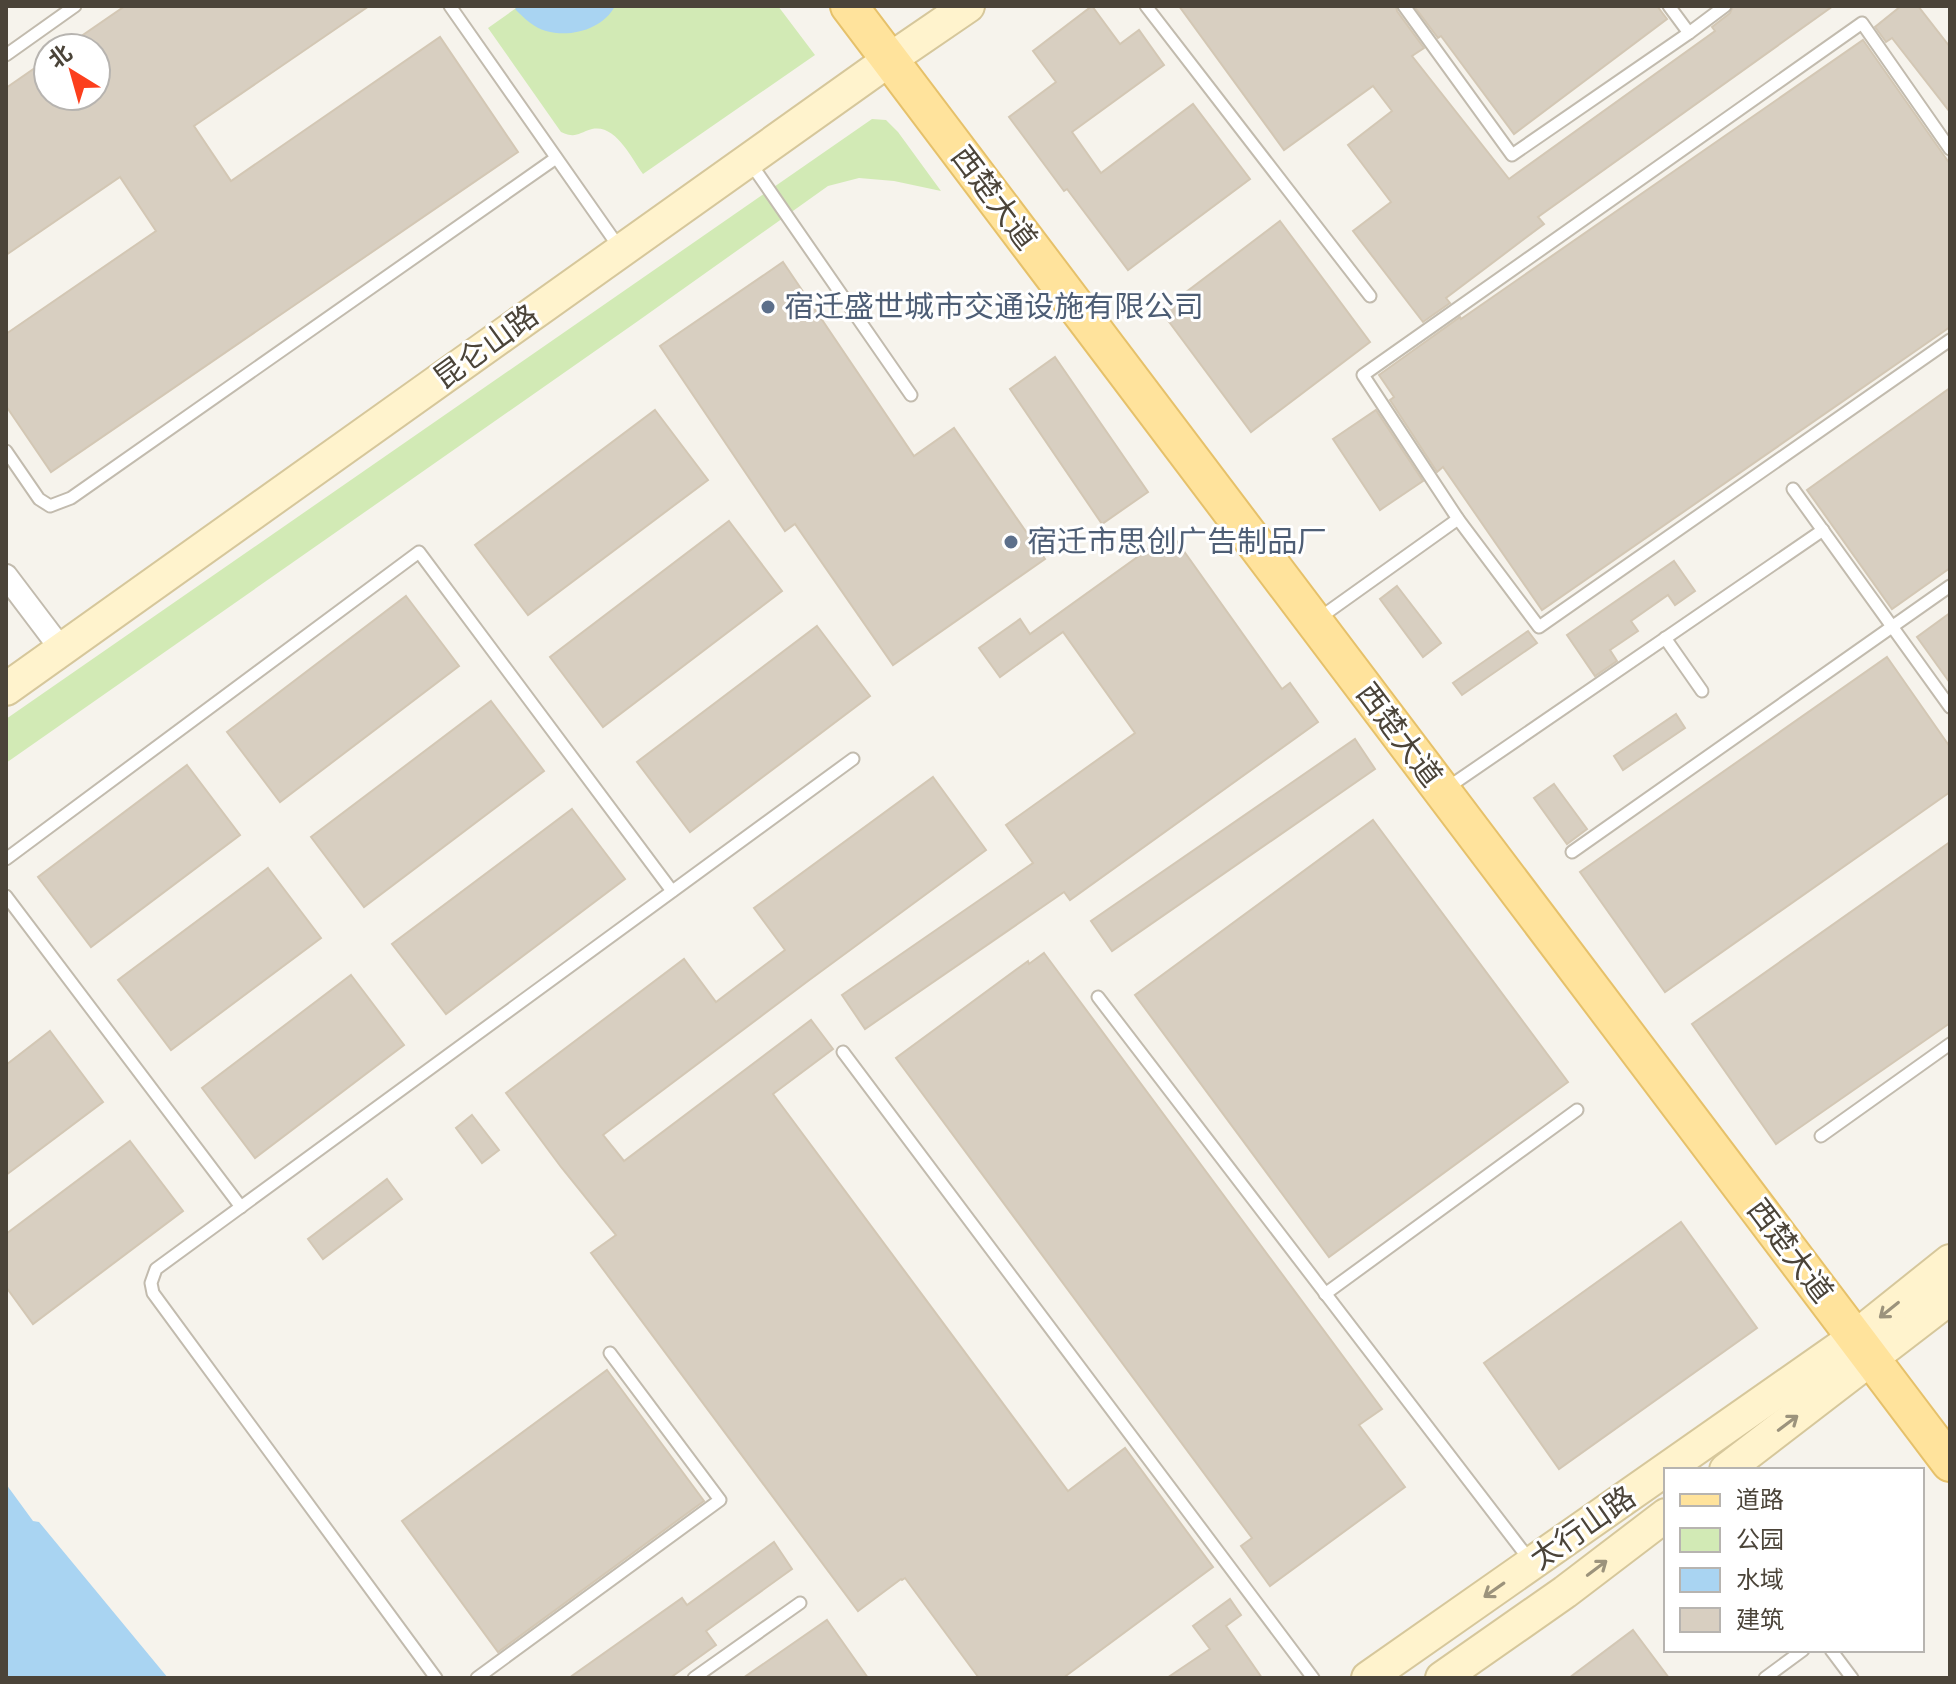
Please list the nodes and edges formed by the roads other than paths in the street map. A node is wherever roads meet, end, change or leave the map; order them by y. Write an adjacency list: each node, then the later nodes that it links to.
1 (75, 6): 10 (lane)
2 (450, 6): 13 (lane)
3 (849, 6): 11 (main road, 西楚大道)
4 (968, 6): 11 (street, 昆仑山路)
5 (1146, 6): 16 (lane)
6 (1404, 6): 9 (lane)
7 (1669, 6): 9 (lane)
8 (1725, 6): 9 (lane)
9 (1689, 33)
10 (6, 55)
11 (889, 60): 14 (street, 昆仑山路); 25 (main road, 西楚大道)
12 (1950, 149): 21 (lane)
13 (556, 158): 15 (lane); 19 (lane)
14 (748, 160): 15 (street, 昆仑山路); 18 (lane)
15 (621, 251): 28 (street, 昆仑山路)
16 (1370, 296)
17 (1950, 340): 21 (lane)
18 (911, 395)
19 (6, 451)
20 (1793, 489): 22 (lane)
21 (1458, 519): 25 (lane)
22 (1823, 530): 26 (lane); 27 (lane)
23 (6, 576): 28 (street)
24 (1950, 586): 26 (lane)
25 (1314, 622): 33 (main road, 西楚大道)
26 (1892, 627): 31 (lane); 34 (lane)
27 (1665, 638): 30 (lane); 33 (lane)
28 (62, 650): 29 (street, 昆仑山路)
29 (6, 689)
30 (1702, 691)
31 (1950, 707)
32 (853, 759): 36 (lane)
33 (1442, 791): 47 (main road, 西楚大道)
34 (1572, 852)
35 (6, 859): 36 (lane)
36 (672, 891): 43 (lane)
37 (6, 896): 43 (lane)
38 (1098, 997): 45 (lane)
39 (1950, 1044): 42 (lane)
40 (843, 1052): 61 (lane)
41 (1577, 1110): 45 (lane)
42 (1821, 1136)
43 (241, 1207): 58 (lane)
44 (1950, 1261): 47 (street, 太行山路, one-way to 47)
45 (1325, 1294): 54 (lane)
46 (1950, 1298): 47 (street, 太行山路)
47 (1863, 1348): 49 (main road, 西楚大道); 50 (street, 太行山路); 51 (street, 太行山路, one-way to 47)
48 (610, 1353): 59 (lane)
49 (1950, 1463)
50 (1678, 1468)
51 (1728, 1468)
52 (1664, 1477): 54 (street, 太行山路)
53 (1664, 1517): 63 (street, 太行山路, one-way to 53)
54 (1532, 1563): 62 (street, 太行山路, one-way to 62)
55 (800, 1603): 60 (lane)
56 (1800, 1652): 64 (lane)
57 (1832, 1652): 65 (lane)
58 (436, 1678)
59 (477, 1678)
60 (694, 1678)
61 (1313, 1678)
62 (1368, 1678)
63 (1442, 1678)
64 (1765, 1678)
65 (1852, 1678)

